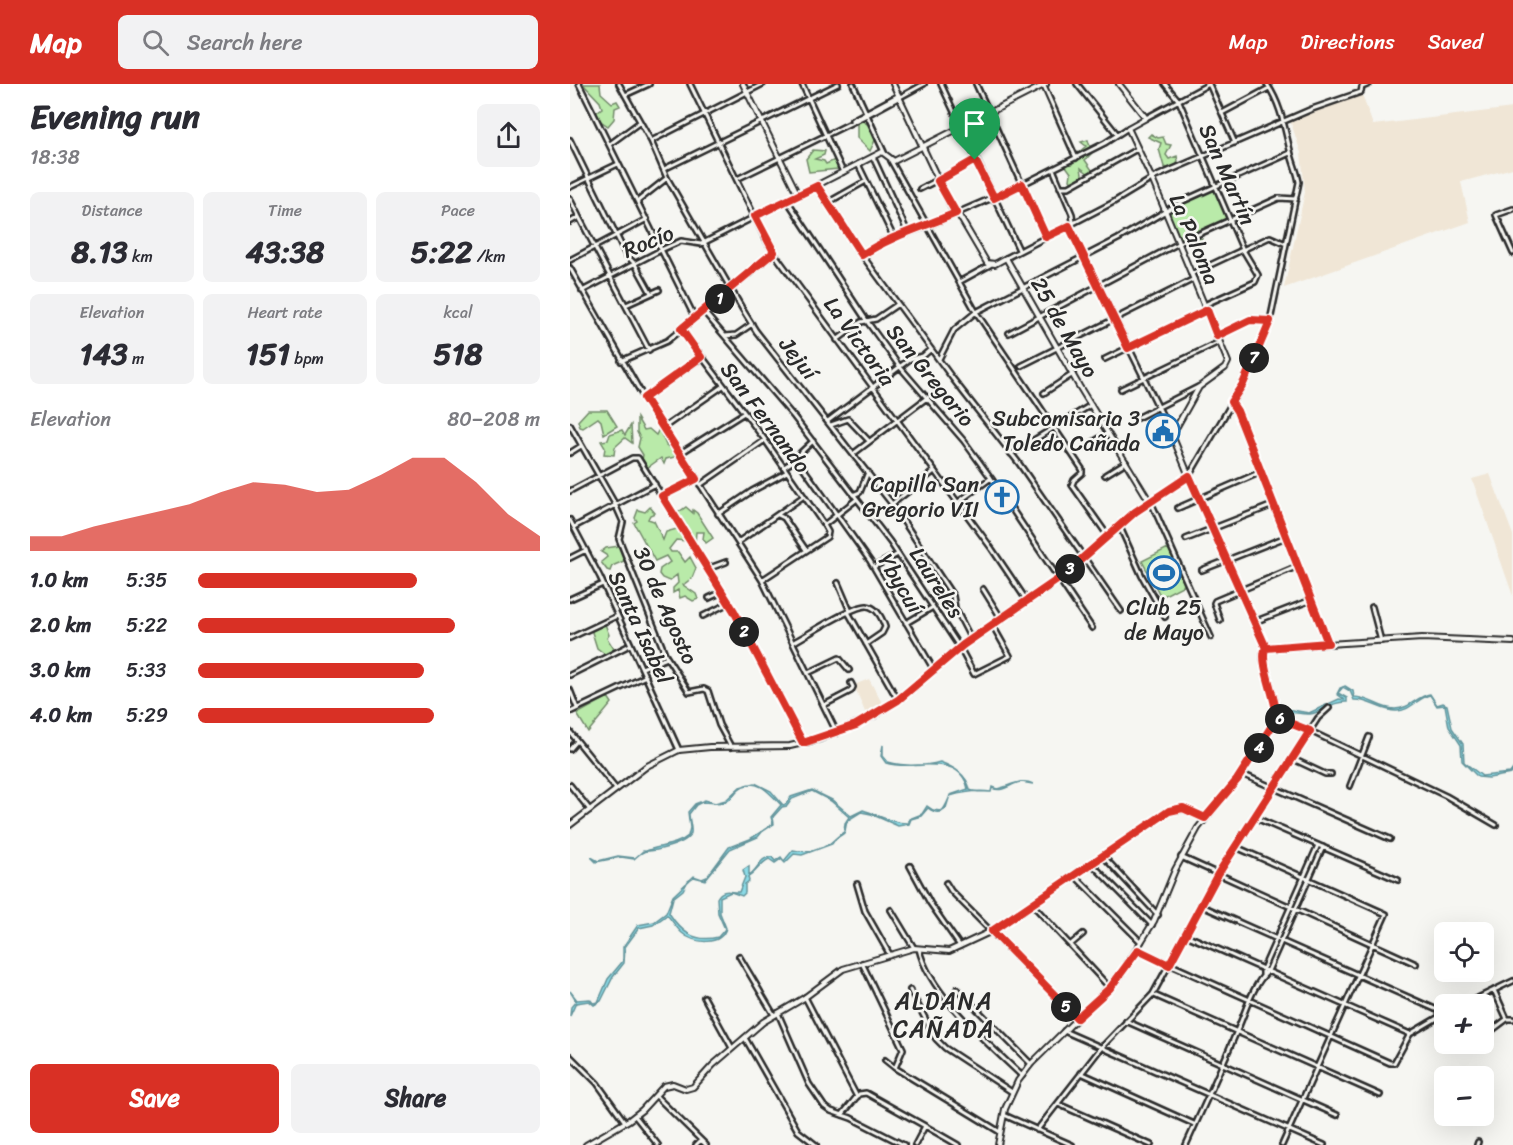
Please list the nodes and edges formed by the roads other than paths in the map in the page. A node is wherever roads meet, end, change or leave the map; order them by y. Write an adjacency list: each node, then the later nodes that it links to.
1 (579, 84): 42 (street)
2 (619, 84): 22 (street, Jejuí)
3 (649, 84): 22 (street)
4 (690, 84): 26 (street, La Victoria)
5 (743, 84): 21 (street)
6 (763, 84): 21 (street)
7 (802, 84): 24 (street)
8 (838, 84): 24 (street)
9 (853, 84): 27 (street)
10 (893, 84): 23 (street)
11 (924, 84): 23 (street)
12 (941, 84): 34 (street)
13 (976, 84): 29 (street)
14 (1044, 84): 29 (street); 50 (street)
15 (1077, 84): 37 (street)
16 (1119, 84): 30 (street)
17 (1165, 84): 25 (street, San Martín)
18 (1209, 84): 25 (street); 28 (street)
19 (1369, 84): 31 (street)
20 (1268, 86): 28 (street); 31 (street)
21 (747, 92): 26 (street); 33 (street)
22 (625, 95): 32 (street, Jejuí)
23 (900, 96): 27 (street); 43 (street)
24 (809, 99): 33 (street); 36 (street)
25 (1179, 101): 30 (street); 47 (street, San Martín)
26 (704, 113): 39 (street); 40 (street, La Victoria)
27 (866, 113): 36 (street); 45 (street)
28 (1222, 113): 41 (street)
29 (990, 114): 34 (street); 64 (street)
30 (1146, 118): 35 (street)
31 (1284, 121): 41 (street); 46 (street)
32 (640, 122): 39 (street, Jejuí); 42 (street)
33 (762, 122): 40 (street); 48 (street)
34 (962, 128): 43 (street); 51 (street)
35 (1128, 128): 37 (street); 44 (street, La Paloma)
36 (826, 134): 48 (street); 57 (street)
37 (1117, 134): 50 (street)
38 (570, 140): 58 (street)
39 (651, 141): 55 (street, Jejuí)
40 (719, 142): 55 (street); 60 (street, La Victoria)
41 (1235, 142): 47 (street)
42 (610, 144): 53 (street)
43 (922, 147): 52 (street); 63 (street)
44 (1137, 149): 61 (street, La Paloma); 68 (street)
45 (884, 152): 49 (street, Rocío); 52 (street)
46 (1290, 153): 69 (street); 74 (street)
47 (1202, 156): 61 (street); 69 (street, San Martín)
48 (780, 157): 60 (street); 72 (street)
49 (873, 157): 54 (street, Rocío); 90 (street)
50 (1076, 158): 56 (street)
51 (975, 160): 63 (street); 73 (street)
52 (891, 161): 88 (street)
53 (618, 164): 58 (street); 77 (street)
54 (858, 164): 57 (street, Rocío); 62 (street)
55 (664, 169): 59 (street, Jejuí)
56 (1053, 169): 64 (street); 67 (street)
57 (843, 172): 65 (street, Rocío)
58 (589, 178): 66 (street); 91 (street)
59 (667, 178): 77 (street); 94 (street, Jejuí)
60 (736, 179): 82 (street, La Victoria)
61 (1152, 179): 80 (street, La Paloma); 87 (street)
62 (866, 180): 78 (street); 93 (street)
63 (938, 181): 70 (street); 81 (street)
64 (1022, 184): 73 (street); 92 (street)
65 (817, 186): 72 (street, Rocío); 78 (street)
66 (570, 187)
67 (1060, 187): 68 (street); 71 (street)
68 (1069, 187): 71 (street)
69 (1216, 187): 80 (street); 85 (street, San Martín)
70 (920, 189)
71 (1064, 194): 87 (street)
72 (798, 195): 76 (street, Rocío)
73 (994, 198): 81 (street); 99 (street)
74 (1296, 198): 85 (street); 96 (street)
75 (570, 200): 83 (street)
76 (787, 200): 82 (street, Rocío); 128 (street, San Gregorio)
77 (638, 202): 84 (street)
78 (827, 203): 103 (street)
79 (1513, 209): 102 (street)
80 (1165, 210): 95 (street, La Paloma); 104 (street)
81 (956, 213): 88 (street); 108 (street)
82 (755, 216): 94 (street, Rocío); 101 (street, La Victoria)
83 (579, 217): 86 (street); 97 (street)
84 (647, 219): 91 (street); 98 (street)
85 (1231, 220): 95 (street); 100 (street, San Martín)
86 (570, 222)
87 (1073, 222): 89 (street)
88 (927, 226): 90 (street); 113 (street)
89 (1069, 226): 92 (street); 104 (street)
90 (908, 233): 93 (street)
91 (617, 235): 97 (street); 107 (street)
92 (1046, 237): 99 (street)
93 (894, 238): 103 (street)
94 (704, 240): 98 (street, Rocío); 117 (street, Jejuí)
95 (1179, 243): 110 (street, La Paloma); 114 (street)
96 (1286, 243): 100 (street); 129 (street)
97 (595, 247): 106 (street); 111 (street)
98 (663, 249): 107 (street, Rocío); 126 (street)
99 (1019, 250): 105 (street)
100 (1243, 250): 110 (street); 122 (street, San Martín)
101 (774, 252): 117 (street); 135 (street, La Victoria)
102 (1513, 253)
103 (862, 255): 120 (street)
104 (1084, 256): 114 (street); 115 (street)
105 (1006, 258): 108 (street); 115 (street, 25 de Mayo)
106 (570, 260)
107 (635, 264): 111 (street, Rocío); 119 (street)
108 (990, 265): 113 (street)
109 (570, 268): 118 (street)
110 (1191, 274): 112 (street, La Paloma)
111 (611, 275): 118 (street, Rocío); 121 (street)
112 (1194, 279): 122 (street, La Paloma); 127 (street)
113 (959, 282): 124 (street)
114 (1098, 286): 125 (street); 127 (street)
115 (1023, 287): 124 (street); 125 (street, 25 de Mayo)
116 (659, 290): 119 (street)
117 (730, 290): 123 (street); 130 (street, Jejuí)
118 (582, 291): 144 (street)
119 (651, 293): 121 (street)
120 (898, 303): 128 (street); 139 (street)
121 (626, 305): 140 (street)
122 (1206, 308): 134 (street, La Paloma); 138 (street)
123 (704, 312): 126 (street); 133 (street, Laureles)
124 (976, 312): 142 (street); 164 (street)
125 (1041, 316): 132 (street); 137 (street, 25 de Mayo)
126 (695, 318): 131 (street)
127 (1113, 318): 137 (street); 138 (street)
128 (866, 320): 135 (street); 146 (street, San Gregorio)
129 (1270, 321): 134 (street); 156 (street)
130 (752, 324): 133 (street); 162 (street, Jejuí)
131 (681, 329): 140 (street); 141 (street, San Fernando)
132 (1009, 333)
133 (725, 336): 169 (street, Laureles)
134 (1217, 336): 136 (street, La Paloma)
135 (837, 340): 150 (street, La Victoria)
136 (1220, 342): 148 (street); 151 (street, La Paloma)
137 (1058, 346): 145 (street); 147 (street, 25 de Mayo)
138 (1128, 348): 143 (street); 148 (street)
139 (932, 349): 142 (street); 146 (street)
140 (649, 350): 144 (street)
141 (701, 357): 149 (street, San Fernando); 155 (street)
142 (939, 359): 176 (street)
143 (1105, 359)
144 (621, 362): 155 (street)
145 (1020, 366)
146 (900, 367): 150 (street); 154 (street, San Gregorio)
147 (1073, 374): 153 (street); 157 (street, 25 de Mayo)
148 (1144, 378): 152 (street); 158 (street)
149 (723, 386): 159 (street, San Fernando); 165 (street)
150 (873, 387): 161 (street, La Victoria); 162 (street)
151 (1199, 387): 158 (street); 167 (street)
152 (1121, 390)
153 (1044, 393)
154 (927, 397): 161 (street); 187 (street, San Gregorio)
155 (644, 398): 165 (street)
156 (1231, 402): 183 (street); 186 (street)
157 (1091, 405): 164 (street); 166 (street, 25 de Mayo)
158 (1159, 408): 160 (street); 167 (street)
159 (744, 412): 168 (street, San Fernando); 174 (street)
160 (1137, 418)
161 (898, 420): 170 (street); 182 (street, La Victoria)
162 (830, 423): 170 (street); 175 (street, Jejuí)
163 (570, 425): 171 (street, 30 de Agosto)
164 (1053, 427): 176 (street); 213 (street)
165 (663, 428): 174 (street)
166 (1108, 433): 172 (street); 178 (street, 25 de Mayo)
167 (1172, 435): 186 (street)
168 (765, 440): 179 (street, San Fernando); 190 (street)
169 (813, 441): 177 (street); 192 (street, Laureles)
170 (869, 442): 175 (street)
171 (581, 446): 173 (street); 185 (street, 30 de Agosto)
172 (1084, 448)
173 (570, 453)
174 (680, 454): 188 (street)
175 (853, 454): 181 (street, Jejuí)
176 (1011, 454): 220 (street)
177 (797, 457): 179 (street); 205 (street, Ybycuí)
178 (1126, 462): 184 (street); 197 (street, 25 de Mayo)
179 (784, 468): 180 (street, San Fernando)
180 (787, 472): 194 (street, San Fernando); 203 (street)
181 (868, 472): 192 (street); 200 (street, Jejuí)
182 (933, 472): 198 (street, La Victoria); 200 (street)
183 (1262, 472): 195 (street); 201 (street)
184 (1105, 475)
185 (599, 476): 189 (street); 191 (street); 199 (street, 30 de Agosto)
186 (1189, 476): 195 (street); 197 (street)
187 (991, 478): 198 (street); 228 (street, San Gregorio)
188 (696, 479): 190 (street); 193 (street)
189 (655, 484): 193 (street); 199 (street)
190 (700, 485): 203 (street)
191 (570, 491)
192 (853, 495): 196 (street, Laureles)
193 (662, 496): 226 (street)
194 (804, 496): 204 (street); 208 (street, San Fernando)
195 (1199, 497): 202 (street); 211 (street)
196 (857, 499): 205 (street); 219 (street, Laureles)
197 (1150, 502): 209 (street); 253 (street, 25 de Mayo)
198 (957, 503): 239 (street, La Victoria)
199 (615, 504): 210 (street); 264 (street, 30 de Agosto)
200 (892, 504): 255 (street, Jejuí)
201 (1273, 505): 211 (street); 214 (street)
202 (1178, 508)
203 (718, 514): 216 (street)
204 (777, 515): 216 (street); 218 (street)
205 (838, 515): 207 (street); 225 (street, Ybycuí)
206 (570, 521): 210 (street, Santa Isabel)
207 (829, 522): 208 (street); 212 (street)
208 (824, 525): 212 (street, San Fernando)
209 (1119, 525): 213 (street); 246 (street)
210 (574, 527): 217 (street, Santa Isabel)
211 (1213, 528): 215 (street); 222 (street)
212 (828, 532): 218 (street)
213 (1107, 536): 220 (street)
214 (1286, 537): 222 (street); 224 (street)
215 (1186, 539)
216 (738, 542): 229 (street)
217 (586, 550): 221 (street); 231 (street, Santa Isabel)
218 (806, 550): 229 (street)
219 (898, 554): 225 (street); 240 (street, Laureles)
220 (1083, 557): 228 (street); 242 (street)
221 (570, 558)
222 (1226, 560): 227 (street); 233 (street)
223 (726, 562): 226 (street)
224 (1298, 566): 233 (street); 237 (street)
225 (874, 567): 250 (street, Ybycuí)
226 (707, 569): 234 (street)
227 (1202, 570)
228 (1060, 578): 239 (street); 252 (street, San Gregorio)
229 (762, 580): 257 (street)
230 (837, 583): 243 (street)
231 (603, 584): 236 (street); 244 (street, Santa Isabel)
232 (983, 589): 247 (street)
233 (1240, 591): 248 (street); 249 (street)
234 (722, 592): 235 (street); 238 (street)
235 (709, 598)
236 (570, 599)
237 (1311, 600): 249 (street); 259 (street)
238 (729, 603): 245 (street); 284 (street)
239 (1028, 603): 247 (street)
240 (933, 607): 250 (street); 262 (street, Laureles)
241 (1372, 607): 256 (street)
242 (1121, 611)
243 (849, 612): 257 (street); 260 (street); 260 (street)
244 (617, 616): 254 (street); 261 (street, Santa Isabel)
245 (703, 616)
246 (1166, 617)
247 (1002, 619): 251 (street)
248 (1220, 620)
249 (1254, 622): 263 (street)
250 (906, 624): 267 (street, Ybycuí)
251 (993, 626): 255 (street); 262 (street, Laureles)
252 (1092, 628)
253 (1211, 637)
254 (570, 638)
255 (972, 640): 262 (street)
256 (1381, 640): 258 (street); 259 (street)
257 (794, 642): 268 (street)
258 (1513, 642)
259 (1328, 643): 263 (street)
260 (866, 644): 273 (street)
261 (630, 645): 265 (street, Santa Isabel); 269 (street)
262 (960, 648): 267 (street)
263 (1266, 648): 278 (street)
264 (667, 658): 265 (street); 285 (street, 30 de Agosto)
265 (642, 668): 270 (street, Santa Isabel)
266 (849, 670): 268 (street)
267 (934, 670): 273 (street)
268 (808, 673): 274 (street)
269 (570, 675)
270 (646, 676): 275 (street); 287 (street, Santa Isabel)
271 (851, 683): 274 (street)
272 (570, 690): 275 (street)
273 (898, 700): 281 (street)
274 (824, 705): 281 (street)
275 (578, 708): 277 (street)
276 (1329, 708): 279 (street)
277 (570, 712)
278 (1277, 713): 279 (street); 290 (street)
279 (1310, 731): 288 (street); 289 (street)
280 (570, 732): 283 (street)
281 (837, 733): 284 (street)
282 (1369, 737): 288 (street)
283 (577, 741): 286 (street); 294 (street)
284 (803, 743): 285 (street)
285 (731, 747): 287 (street)
286 (570, 749)
287 (679, 750): 294 (street)
288 (1361, 755): 293 (street); 300 (street)
289 (1293, 759): 291 (street); 295 (street)
290 (1242, 774): 295 (street); 297 (street)
291 (1331, 774)
292 (570, 785): 296 (street)
293 (1350, 786)
294 (616, 789): 296 (street)
295 (1274, 789): 298 (street); 301 (street)
296 (590, 810): 299 (street)
297 (1205, 818): 304 (street); 305 (street)
298 (1256, 818): 302 (street); 303 (street)
299 (570, 825)
300 (1496, 825)
301 (1390, 839)
302 (1321, 846): 310 (street); 311 (street); 312 (street)
303 (1236, 847): 308 (street); 310 (street)
304 (1103, 856): 306 (street); 319 (street)
305 (1181, 857): 308 (street); 319 (street)
306 (1092, 864): 309 (street); 320 (street)
307 (910, 866): 329 (street)
308 (1218, 874): 316 (street); 317 (street)
309 (1074, 875): 315 (street); 326 (street)
310 (1304, 877): 311 (street); 317 (street)
311 (1308, 879): 317 (street); 327 (street)
312 (1398, 880)
313 (946, 883): 321 (street)
314 (857, 884): 332 (street)
315 (1032, 904): 321 (street); 328 (street)
316 (1202, 906): 323 (street); 324 (street)
317 (1293, 907): 324 (street); 325 (street); 327 (street)
318 (891, 910): 330 (street)
319 (1158, 915): 320 (street)
320 (1152, 925): 326 (street)
321 (992, 931): 329 (street); 354 (street)
322 (1083, 934): 328 (street)
323 (1186, 935): 336 (street); 337 (street)
324 (1276, 939): 325 (street); 337 (street)
325 (1282, 941): 338 (street); 340 (street)
326 (1142, 943): 331 (street)
327 (1373, 944): 335 (street); 340 (street)
328 (1070, 945): 342 (street)
329 (961, 947): 330 (street)
330 (916, 948): 332 (street); 374 (street)
331 (1138, 950): 336 (street); 342 (street)
332 (890, 955): 334 (street)
333 (740, 956): 353 (street)
334 (862, 963): 349 (street); 372 (street)
335 (1416, 964)
336 (1169, 965): 346 (street); 350 (street)
337 (1263, 969): 338 (street); 339 (street)
338 (1268, 971): 339 (street); 351 (street)
339 (1263, 975): 350 (street)
340 (1357, 975): 351 (street); 352 (street)
341 (1513, 981): 345 (street)
342 (1110, 988): 354 (street)
343 (957, 989): 370 (street)
344 (910, 990): 375 (street)
345 (1494, 990): 347 (street); 357 (street)
346 (1153, 994): 358 (street); 361 (street)
347 (1486, 994)
348 (704, 997): 365 (street)
349 (805, 997): 353 (street); 379 (street)
350 (1250, 1000): 361 (street); 363 (street)
351 (1344, 1004): 362 (street); 363 (street)
352 (1434, 1010)
353 (776, 1014): 364 (street); 382 (street)
354 (1077, 1018): 360 (street)
355 (1513, 1019): 357 (street)
356 (1434, 1020): 362 (street)
357 (1507, 1020): 359 (street)
358 (1126, 1021): 366 (street); 369 (street)
359 (1494, 1029)
360 (1064, 1031): 366 (street); 370 (street)
361 (1237, 1032): 369 (street); 371 (street)
362 (1410, 1034): 363 (street)
363 (1330, 1036): 371 (street)
364 (745, 1037): 365 (street); 397 (street)
365 (732, 1048): 377 (street)
366 (1101, 1048): 373 (street); 376 (street)
367 (570, 1056): 386 (street)
368 (885, 1060): 372 (street)
369 (1223, 1063): 376 (street); 380 (street)
370 (1031, 1064): 374 (street)
371 (1316, 1067): 378 (street); 380 (street)
372 (895, 1068): 391 (street)
373 (1081, 1073): 381 (street); 387 (street)
374 (1022, 1076): 375 (street)
375 (1012, 1092): 383 (street)
376 (1207, 1094): 387 (street); 389 (street)
377 (656, 1095): 385 (street); 392 (street)
378 (1380, 1095)
379 (857, 1097): 382 (street); 388 (street)
380 (1303, 1099): 384 (street); 389 (street)
381 (1058, 1104): 390 (street); 403 (street)
382 (842, 1115): 398 (street)
383 (1004, 1115): 390 (street); 391 (street)
384 (1337, 1115)
385 (634, 1116): 386 (street); 394 (street)
386 (625, 1122): 393 (street)
387 (1195, 1125): 404 (street)
388 (925, 1126): 399 (street); 400 (street)
389 (1288, 1128): 405 (street); 406 (street)
390 (1037, 1130): 402 (street)
391 (1000, 1132): 401 (street)
392 (701, 1140): 395 (street); 396 (street)
393 (586, 1145)
394 (658, 1145)
395 (696, 1145)
396 (706, 1145)
397 (816, 1145)
398 (904, 1145)
399 (915, 1145)
400 (958, 1145)
401 (998, 1145)
402 (1072, 1145)
403 (1151, 1145)
404 (1186, 1145)
405 (1282, 1145)
406 (1324, 1145)

